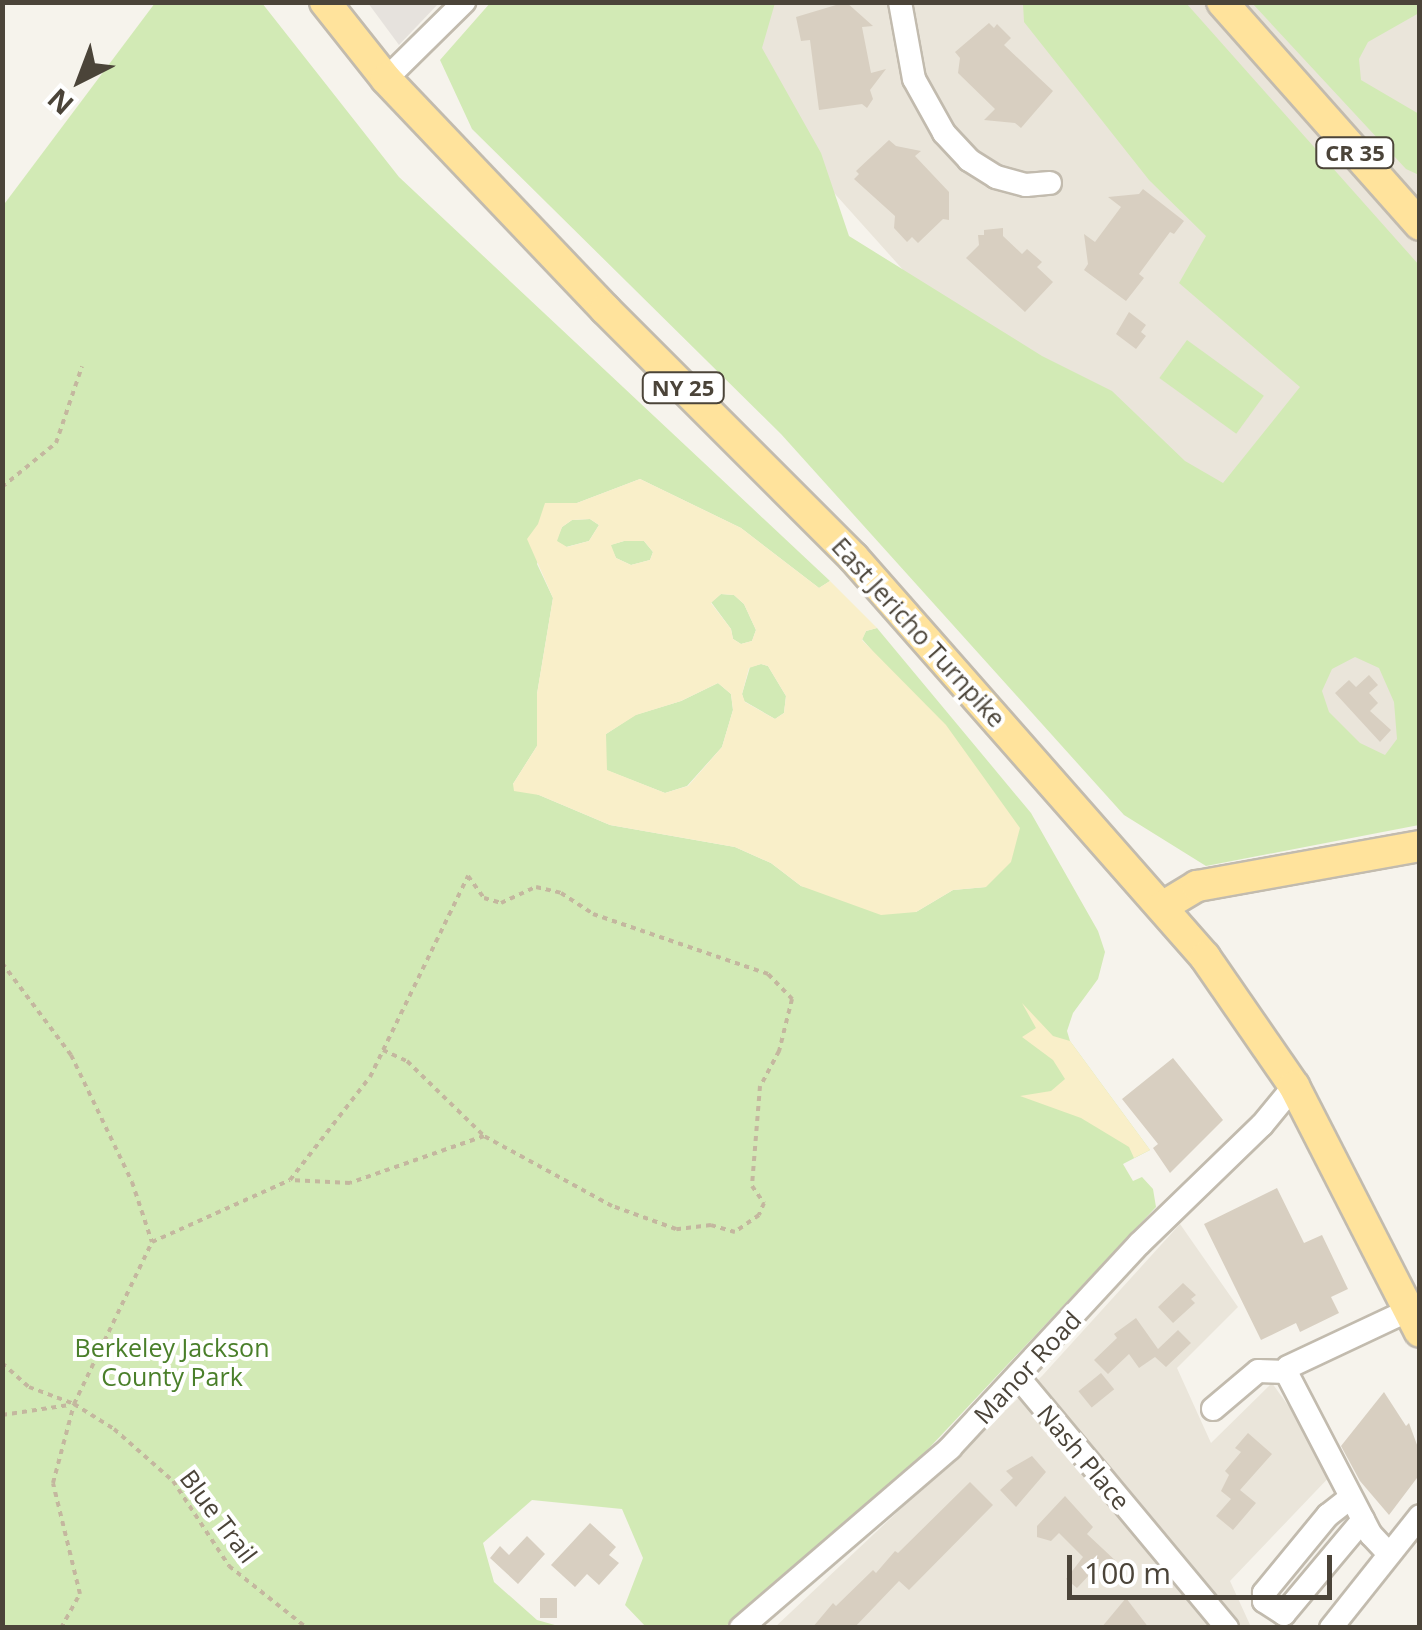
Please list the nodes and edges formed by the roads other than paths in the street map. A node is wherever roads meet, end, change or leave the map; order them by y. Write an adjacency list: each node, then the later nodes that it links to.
1 (325, 2): 5 (main road, East Jericho Turnpike / NY 25)
2 (464, 2): 5 (street)
3 (900, 2): 6 (street)
4 (1222, 2): 7 (main road, CR 35)
5 (386, 79): 9 (main road, East Jericho Turnpike / NY 25)
6 (1050, 183)
7 (1420, 226)
8 (1420, 846): 9 (main road)
9 (1162, 907): 10 (main road, East Jericho Turnpike / NY 25)
10 (1294, 1086): 11 (main road, East Jericho Turnpike / NY 25); 13 (street, Manor Road)
11 (1416, 1315): 12 (street)
12 (1286, 1372): 14 (street); 15 (street)
13 (1018, 1378): 19 (street, Manor Road); 20 (street, Nash Place)
14 (1212, 1409)
15 (1350, 1498): 17 (street); 17 (street)
16 (1420, 1516): 18 (street)
17 (1363, 1520): 18 (street)
18 (1389, 1554): 21 (street)
19 (740, 1628)
20 (1228, 1628)
21 (1331, 1628)

